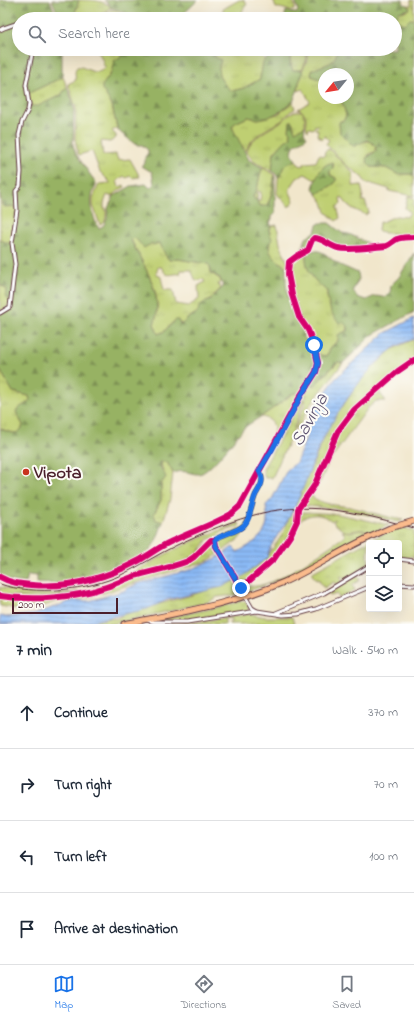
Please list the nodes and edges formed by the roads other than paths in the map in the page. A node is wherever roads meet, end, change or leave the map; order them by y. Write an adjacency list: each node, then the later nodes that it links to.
1 (12, 25): 2 (street)
2 (0, 30)
3 (32, 56): 5 (street)
4 (414, 237): 6 (street)
5 (0, 313)
6 (259, 471): 8 (street); 12 (street)
7 (414, 521): 17 (main road, bridge)
8 (215, 540): 16 (street); 17 (street)
9 (402, 559): 10 (street)
10 (414, 561)
11 (366, 568): 19 (street)
12 (0, 577)
13 (402, 584): 14 (street)
14 (414, 585)
15 (366, 589): 19 (street)
16 (0, 596)
17 (245, 596): 18 (street); 20 (main road)
18 (257, 611): 19 (street); 20 (street)
19 (274, 614)
20 (144, 620): 21 (main road)
21 (124, 624)

